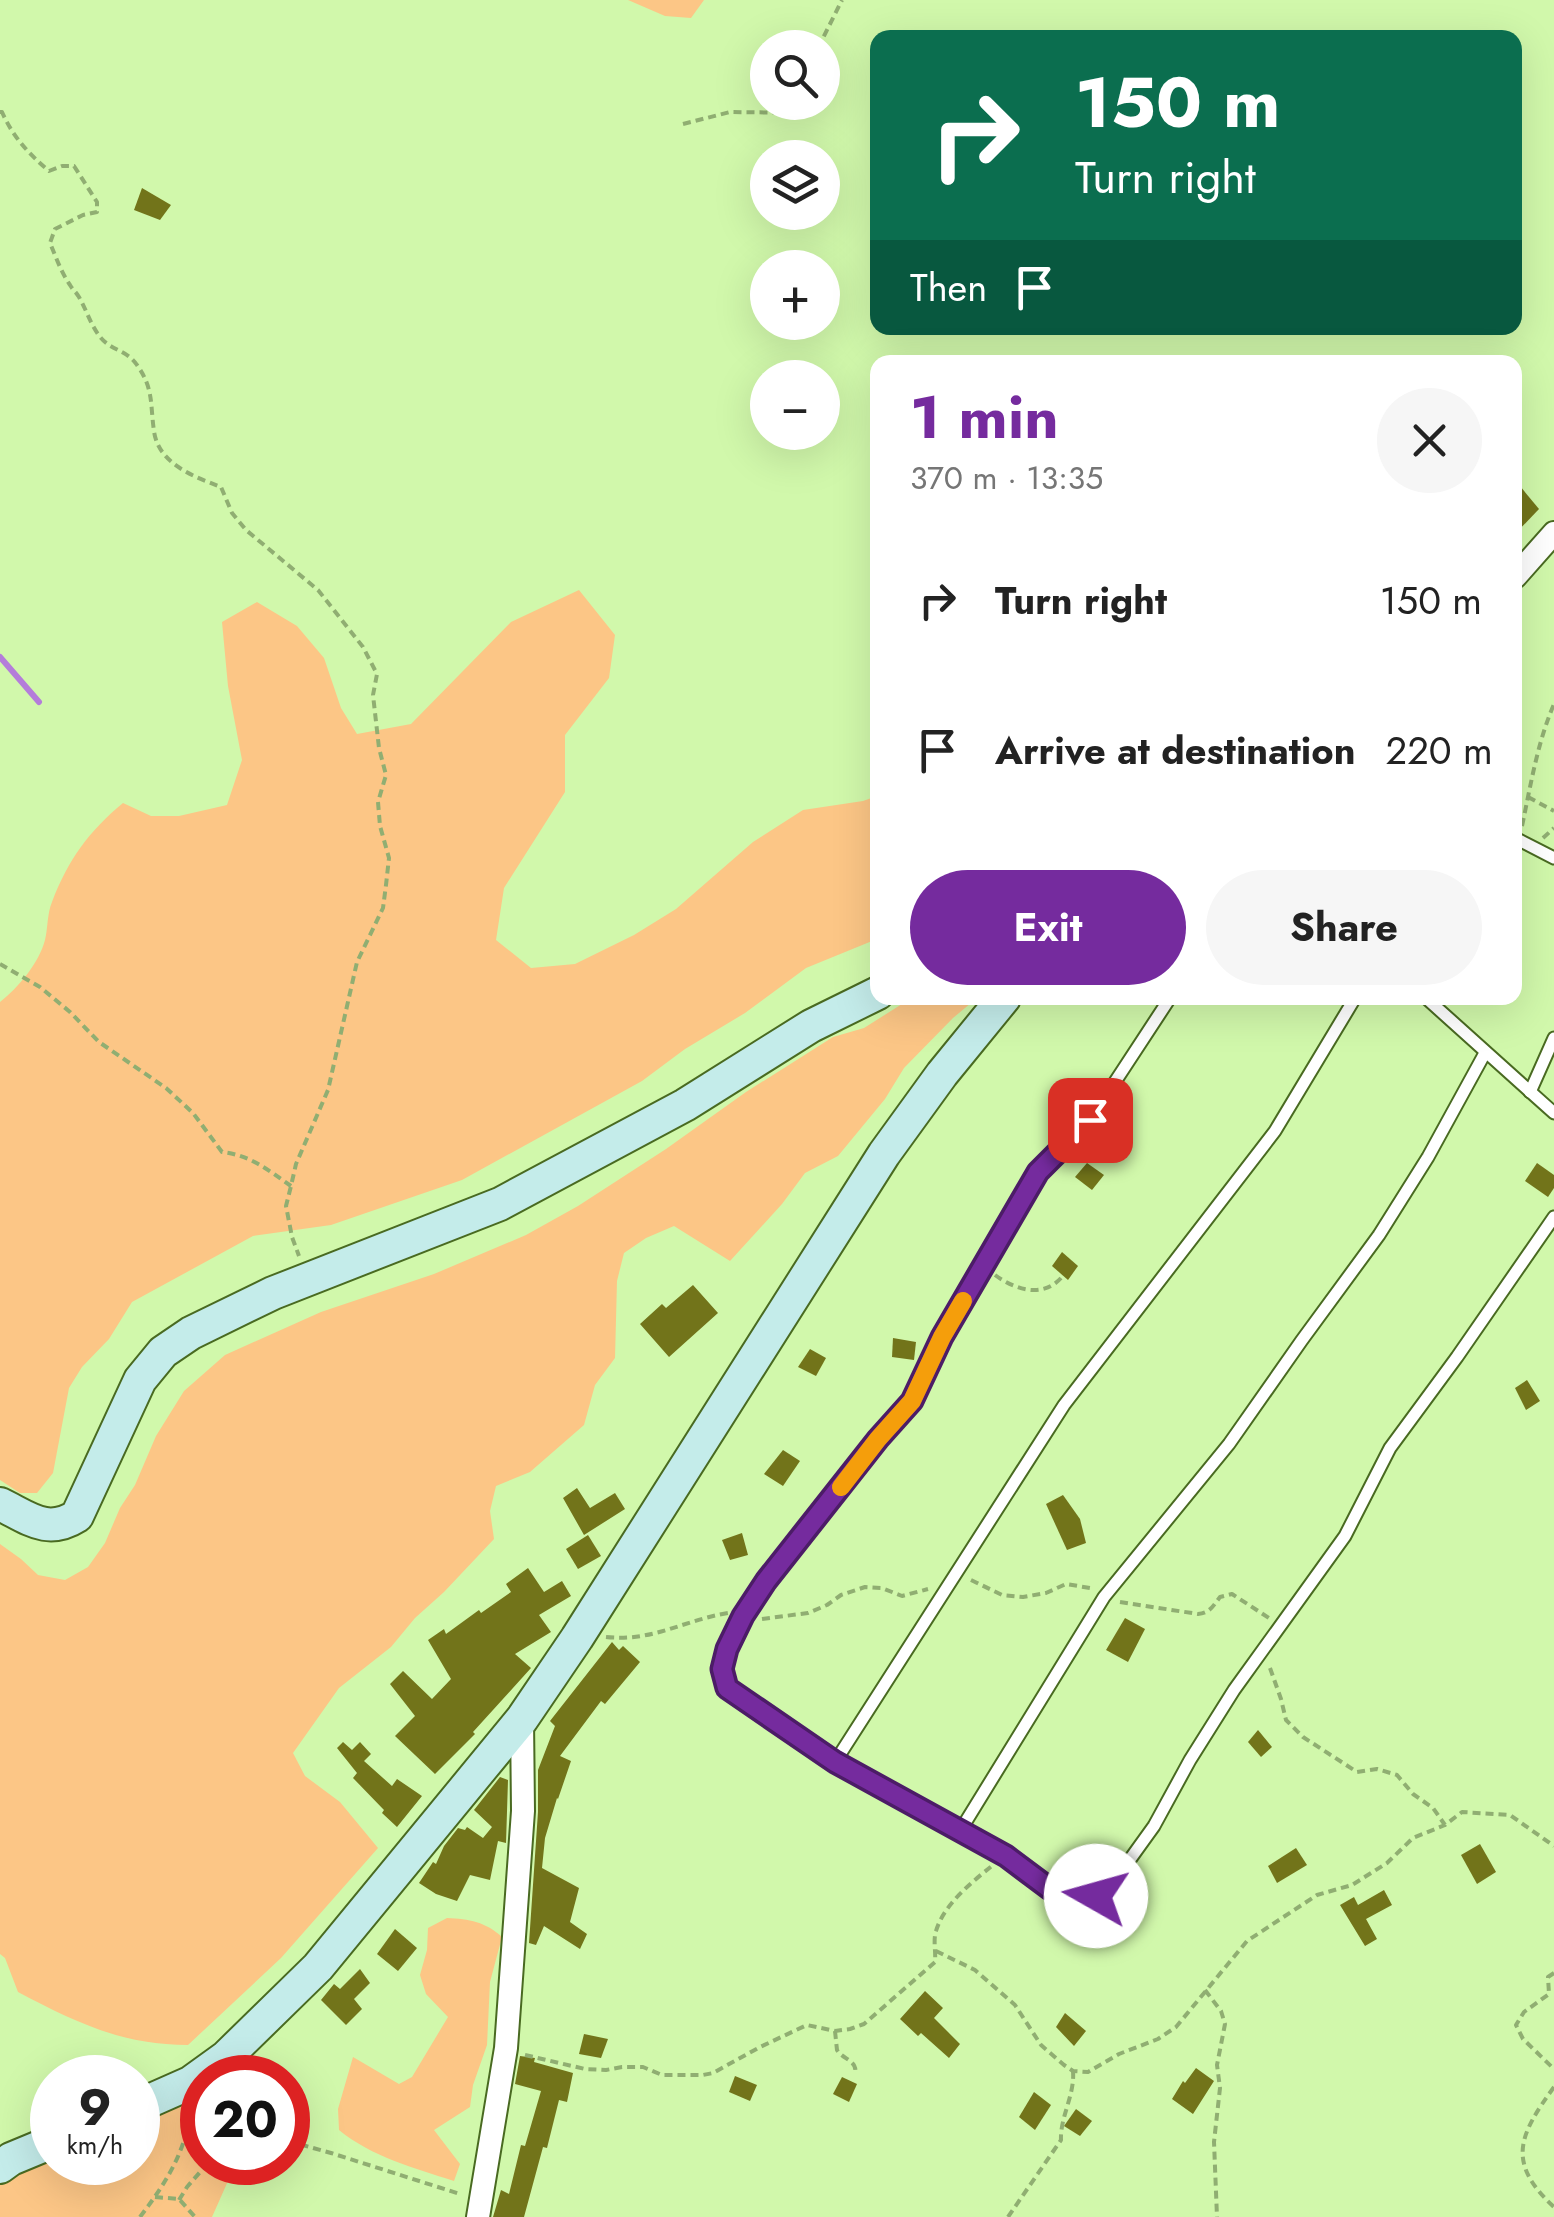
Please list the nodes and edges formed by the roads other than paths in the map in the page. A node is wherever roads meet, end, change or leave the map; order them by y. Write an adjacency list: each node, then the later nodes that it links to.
1 (1554, 533): 2 (street)
2 (1522, 569)
3 (1522, 842): 4 (lane)
4 (1554, 858)
5 (870, 998): 15 (main road)
6 (998, 1005): 16 (main road)
7 (1165, 1005): 17 (lane)
8 (1351, 1005): 17 (lane)
9 (1434, 1005): 11 (lane)
10 (1554, 1038): 12 (lane)
11 (1485, 1053): 12 (lane); 18 (lane)
12 (1530, 1092): 13 (lane)
13 (1554, 1113)
14 (1554, 1217): 18 (lane)
15 (0, 1504)
16 (522, 1719): 19 (main road); 22 (street)
17 (835, 1762): 18 (lane)
18 (960, 1831)
19 (160, 2096)
20 (30, 2151): 21 (main road)
21 (0, 2167)
22 (479, 2208)

